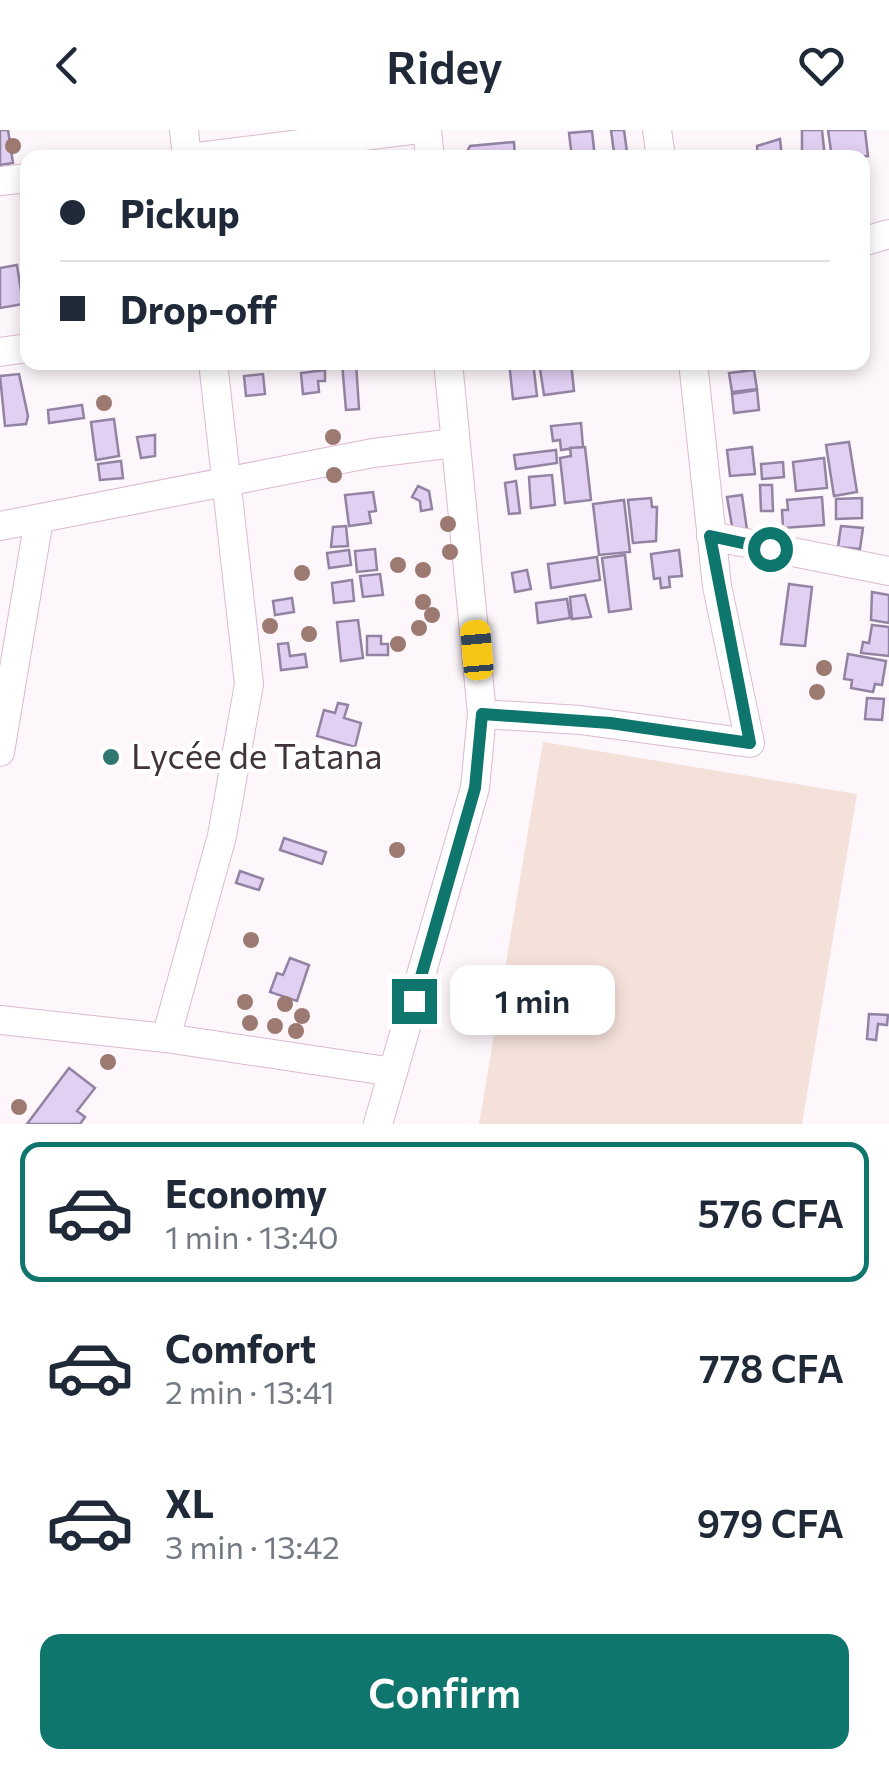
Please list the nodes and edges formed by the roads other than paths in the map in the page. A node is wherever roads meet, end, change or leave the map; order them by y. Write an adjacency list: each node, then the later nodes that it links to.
1 (412, 130): 2 (street)
2 (252, 150)
3 (214, 370): 7 (street)
4 (449, 370): 6 (street)
5 (694, 370): 10 (street)
6 (455, 443): 7 (street); 12 (street)
7 (228, 480): 8 (street); 15 (street)
8 (38, 519): 9 (street); 13 (street)
9 (0, 526)
10 (710, 536): 11 (street); 12 (street)
11 (889, 571)
12 (482, 714): 16 (street)
13 (0, 752)
14 (0, 1020): 15 (street)
15 (166, 1038): 16 (street)
16 (393, 1072): 17 (street)
17 (378, 1124)

